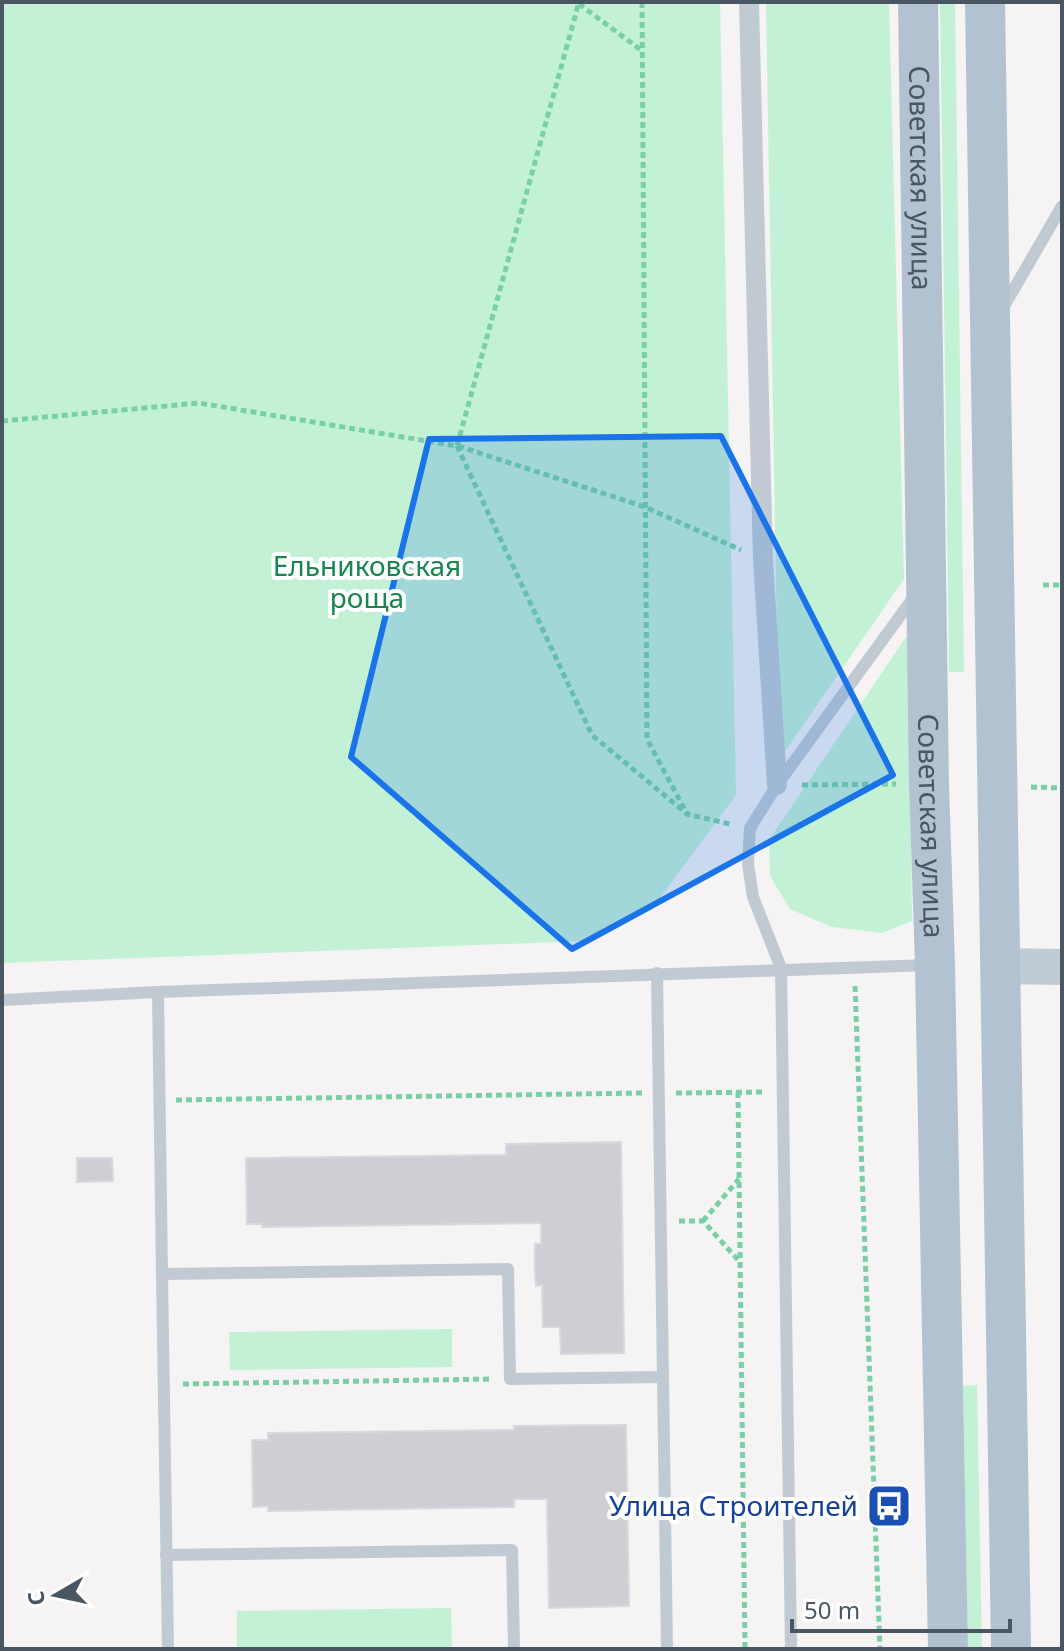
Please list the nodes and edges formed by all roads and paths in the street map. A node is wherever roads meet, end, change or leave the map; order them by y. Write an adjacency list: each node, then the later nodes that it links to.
1 (642, 2): 6 (path)
2 (749, 2): 12 (street)
3 (918, 2): 13 (main road, Советская улица)
4 (985, 2): 8 (main road)
5 (579, 3): 6 (path); 10 (path)
6 (642, 50): 11 (path)
7 (1062, 206): 8 (lane)
8 (991, 328): 24 (main road)
9 (2, 421): 10 (path)
10 (457, 446): 11 (path); 20 (path)
11 (645, 507): 12 (path); 20 (path)
12 (763, 560): 17 (street)
13 (927, 579): 17 (lane); 22 (main road, Советская улица)
14 (1043, 585): 15 (path)
15 (1062, 585)
16 (910, 784): 17 (path)
17 (777, 785): 21 (lane)
18 (1026, 787): 19 (path)
19 (1062, 788)
20 (687, 814): 21 (path)
21 (750, 828): 26 (lane)
22 (935, 965): 23 (lane); 24 (main road); 38 (main road, Советская улица)
23 (855, 966): 26 (lane); 48 (path)
24 (999, 966): 25 (main road); 37 (main road)
25 (1062, 967)
26 (781, 968): 27 (lane); 31 (lane)
27 (657, 973): 28 (lane); 32 (lane)
28 (158, 992): 29 (lane); 33 (lane)
29 (2, 1000)
30 (738, 1092): 31 (path); 32 (path); 34 (path)
31 (783, 1092): 47 (lane)
32 (659, 1093): 33 (path); 39 (lane)
33 (160, 1100): 36 (lane)
34 (739, 1179): 35 (path); 35 (path)
35 (740, 1261): 46 (path)
36 (162, 1274): 40 (lane); 41 (lane)
37 (1006, 1343): 38 (main road); 50 (main road)
38 (942, 1344): 49 (main road, Советская улица)
39 (663, 1377): 40 (lane); 45 (lane)
40 (510, 1379): 41 (path)
41 (164, 1384): 42 (lane)
42 (166, 1555): 43 (lane); 44 (lane)
43 (168, 1649)
44 (514, 1649)
45 (667, 1649)
46 (745, 1649)
47 (791, 1649)
48 (880, 1649)
49 (948, 1649)
50 (1011, 1649)

